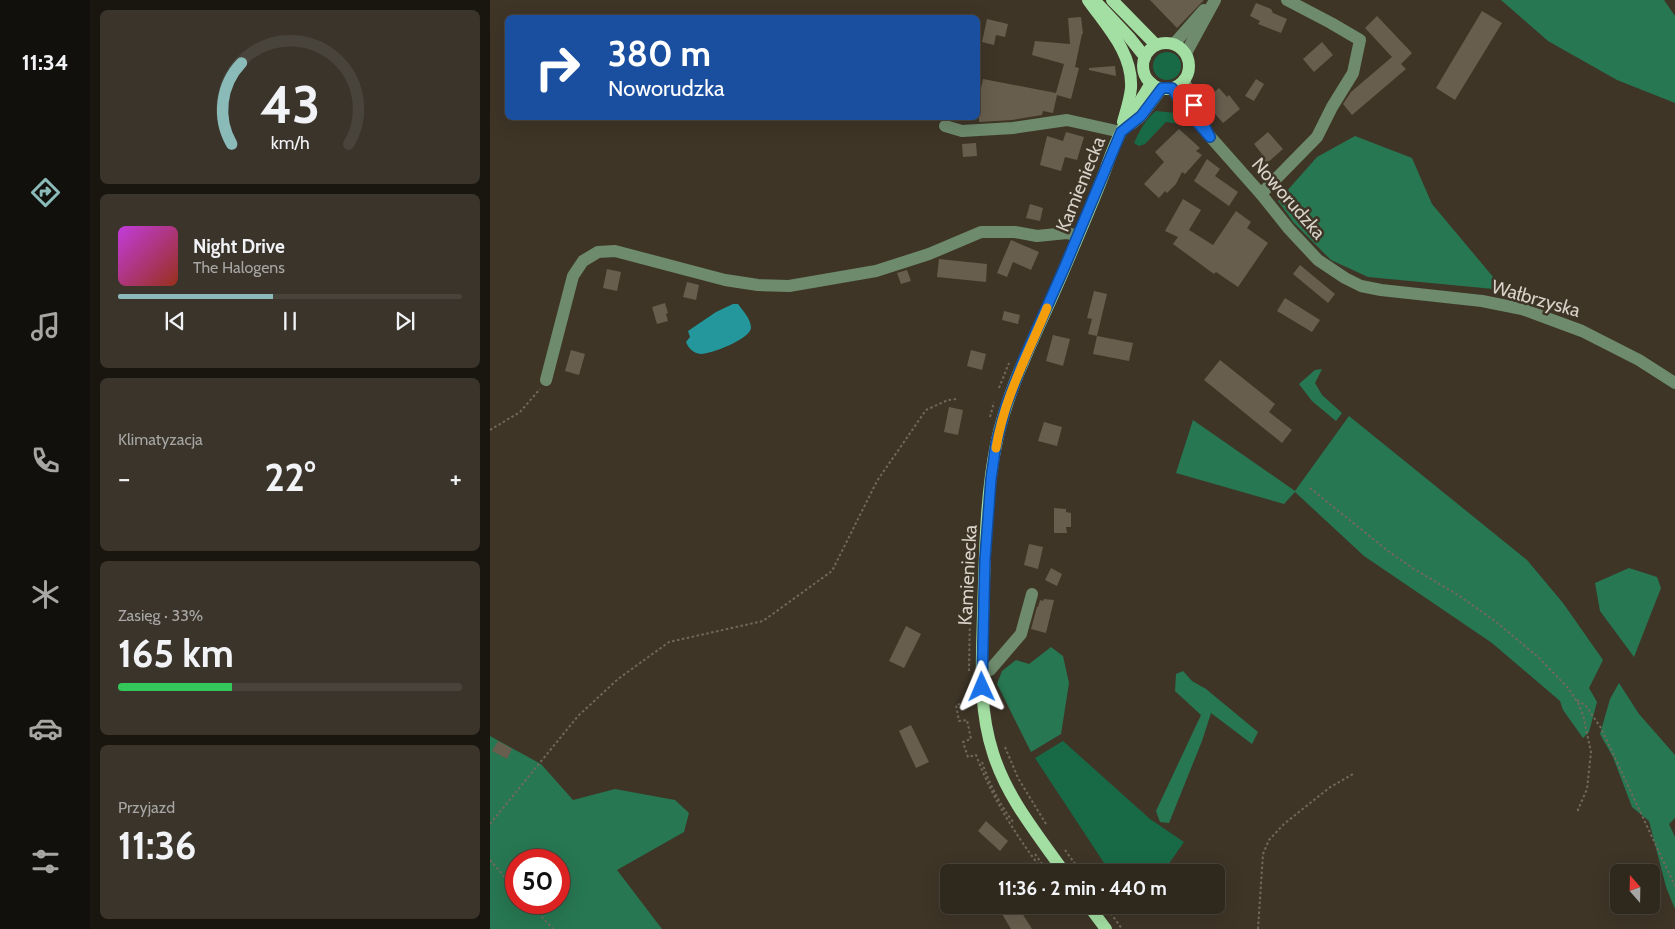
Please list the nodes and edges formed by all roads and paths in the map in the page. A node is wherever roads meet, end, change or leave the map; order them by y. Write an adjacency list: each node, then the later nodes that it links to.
1 (1088, 0): 13 (main road)
2 (1094, 0): 9 (main road)
3 (1112, 0): 7 (main road)
4 (1215, 0): 6 (street); 8 (street)
5 (1287, 0): 15 (street)
6 (1174, 44): 7 (main road); 8 (main road)
7 (1156, 45): 9 (main road)
8 (1186, 53): 10 (main road)
9 (1145, 57): 11 (main road)
10 (1184, 81): 11 (main road); 14 (street, Noworudzka)
11 (1161, 87): 13 (main road, Kamieniecka); 14 (street, Noworudzka)
12 (945, 126): 13 (street)
13 (1121, 132): 16 (main road, Kamieniecka)
14 (1210, 137): 15 (street, Noworudzka)
15 (1260, 194): 17 (street, Noworudzka)
16 (1078, 236): 18 (street); 24 (main road, Kamieniecka)
17 (1345, 278): 19 (street, Wałbrzyska)
18 (546, 380): 21 (path)
19 (1675, 383)
20 (957, 399): 29 (path)
21 (490, 430)
22 (1310, 488): 25 (path)
23 (1032, 594): 24 (street)
24 (981, 672): 33 (main road, Kamieniecka)
25 (1575, 698): 28 (path); 36 (path)
26 (1004, 745): 30 (path)
27 (1355, 773): 43 (path)
28 (1577, 812)
29 (490, 824)
30 (1046, 825)
31 (1064, 850): 34 (path)
32 (490, 860): 35 (path)
33 (1059, 864)
34 (1075, 864)
35 (505, 877)
36 (1675, 886)
37 (539, 914): 40 (path)
38 (1095, 914): 41 (main road)
39 (1111, 914): 42 (path)
40 (553, 929)
41 (1106, 929)
42 (1122, 929)
43 (1258, 929)

